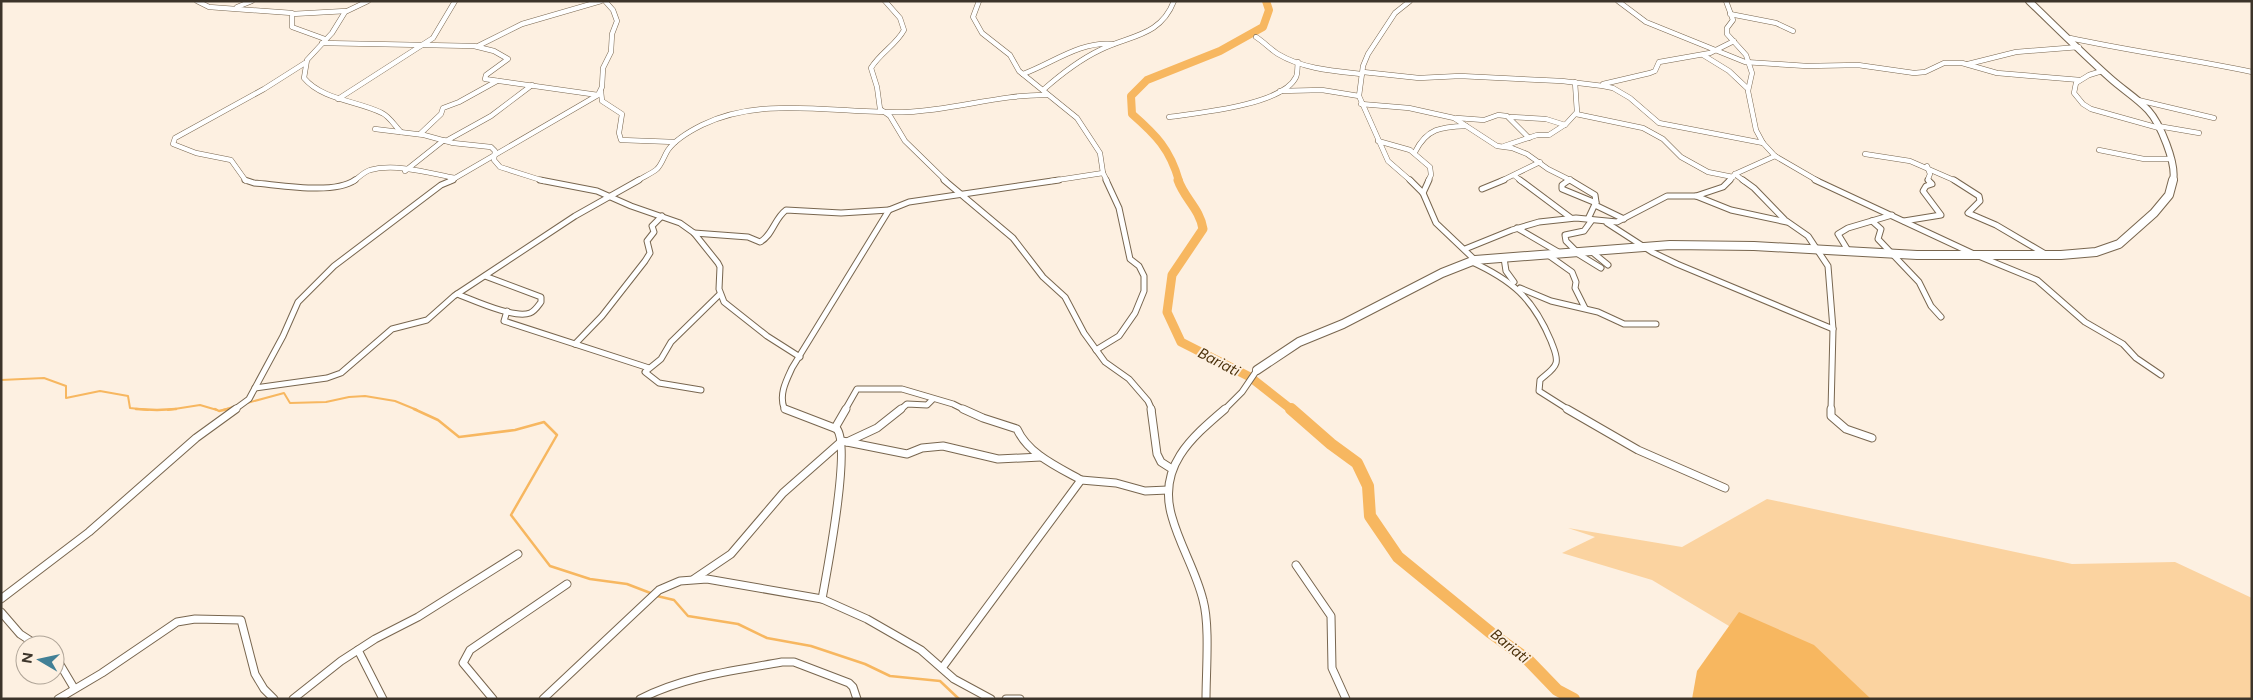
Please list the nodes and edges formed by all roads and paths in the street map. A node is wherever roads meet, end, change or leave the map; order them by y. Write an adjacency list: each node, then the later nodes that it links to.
1 (197, 1): 13 (street)
2 (252, 1): 13 (street)
3 (368, 1): 14 (street)
4 (455, 1): 23 (street)
5 (603, 1): 24 (street); 44 (street)
6 (885, 1): 50 (street)
7 (979, 1): 35 (street)
8 (1174, 1): 22 (street)
9 (1410, 1): 34 (street)
10 (1618, 1): 26 (street)
11 (1726, 1): 16 (street)
12 (2029, 1): 19 (street)
13 (232, 8): 15 (street)
14 (346, 11): 15 (street); 20 (street)
15 (292, 14): 20 (street)
16 (1730, 14): 17 (street); 21 (street)
17 (1793, 31)
18 (1256, 37): 29 (street)
19 (2070, 38): 25 (street); 33 (street)
20 (324, 41): 23 (street); 30 (street)
21 (1734, 41): 26 (street); 28 (street)
22 (1115, 44): 35 (street); 42 (street)
23 (421, 45): 24 (street); 47 (street)
24 (478, 46): 37 (street)
25 (2079, 47): 31 (street); 32 (street)
26 (1718, 50): 27 (street); 28 (street)
27 (1703, 54): 40 (street); 41 (street)
28 (1749, 61): 31 (street); 41 (street)
29 (1298, 62): 34 (street); 43 (street)
30 (305, 63): 47 (street); 77 (street)
31 (1968, 64): 36 (street)
32 (2102, 71): 36 (street); 48 (street)
33 (2252, 72)
34 (1362, 73): 38 (street); 46 (street)
35 (1023, 74): 42 (street)
36 (2080, 80): 58 (street)
37 (497, 82): 39 (street); 61 (street)
38 (1574, 82): 40 (street); 51 (street)
39 (532, 85): 44 (street); 64 (street)
40 (1596, 85): 67 (street)
41 (1748, 88): 67 (street)
42 (1044, 90): 45 (street)
43 (1278, 91): 46 (street); 52 (street)
44 (600, 93): 66 (street); 71 (street)
45 (1048, 95): 50 (street); 78 (street)
46 (1359, 96): 49 (street)
47 (338, 99): 60 (street)
48 (2136, 100): 55 (street); 58 (street)
49 (1361, 104): 54 (street); 65 (street)
50 (886, 114): 66 (street); 85 (street)
51 (1576, 114): 56 (street); 79 (street)
52 (1169, 117)
53 (1510, 117): 54 (street); 56 (street); 63 (street)
54 (1454, 118): 57 (street)
55 (2214, 118)
56 (1566, 125): 63 (street)
57 (1466, 126): 68 (street); 70 (street)
58 (2158, 127): 62 (street); 74 (street)
59 (375, 129): 60 (street)
60 (402, 132): 61 (street)
61 (420, 134): 64 (street)
62 (2199, 134)
63 (1530, 138): 68 (street)
64 (445, 140): 71 (street); 77 (street)
65 (1378, 141): 70 (street); 84 (street)
66 (675, 142): 86 (street)
67 (1763, 143): 73 (street)
68 (1502, 148): 75 (street)
69 (2099, 150): 74 (street)
70 (1414, 152): 84 (street)
71 (496, 154): 81 (street); 86 (street)
72 (1865, 154): 76 (street)
73 (1775, 156): 79 (street); 90 (street)
74 (2172, 159): 111 (street)
75 (1540, 162): 80 (street); 82 (street)
76 (1926, 166): 96 (street); 111 (street)
77 (405, 171): 81 (street)
78 (1103, 173): 85 (street); 127 (street)
79 (1734, 175): 87 (street); 98 (street)
80 (1515, 176): 83 (street); 92 (street)
81 (455, 178): 132 (street)
82 (1570, 180): 88 (street); 88 (street)
83 (1482, 189)
84 (1423, 193): 102 (street)
85 (960, 195): 89 (street); 127 (street)
86 (610, 196): 91 (street); 116 (street)
87 (1696, 196): 93 (street); 98 (street)
88 (1596, 204): 93 (street); 94 (street)
89 (889, 210): 100 (street); 128 (street)
90 (1892, 215): 95 (street); 96 (street)
91 (662, 216): 100 (street); 126 (street)
92 (1572, 218): 94 (street); 99 (street)
93 (1624, 219): 97 (street)
94 (1590, 220): 97 (street); 105 (street)
95 (1872, 221): 106 (street); 108 (street)
96 (1904, 221): 110 (street)
97 (1606, 222): 101 (street)
98 (1791, 223): 103 (street)
99 (1516, 228): 102 (street); 107 (street)
100 (694, 233): 120 (street)
101 (1644, 246): 103 (street); 104 (street); 125 (street)
102 (1465, 249): 113 (street)
103 (1819, 250): 106 (street); 125 (street)
104 (1591, 251): 105 (street); 114 (street)
105 (1576, 252): 107 (street); 115 (street)
106 (1850, 252): 108 (street)
107 (1560, 253): 109 (street)
108 (1893, 254): 110 (street); 123 (street)
109 (1548, 255): 112 (street); 121 (street)
110 (1976, 255): 111 (street); 131 (street)
111 (2047, 255)
112 (1504, 258): 113 (street); 118 (street)
113 (1473, 260): 117 (street); 130 (street)
114 (1608, 265)
115 (1601, 268)
116 (485, 276): 119 (street); 122 (street)
117 (1512, 284): 118 (street); 141 (street)
118 (1519, 287): 121 (street)
119 (457, 294): 122 (street); 132 (street)
120 (720, 294): 128 (street); 129 (street)
121 (1585, 308): 124 (street)
122 (507, 311): 126 (street)
123 (1940, 317)
124 (1656, 324)
125 (1832, 329): 136 (street)
126 (575, 344): 129 (street)
127 (1096, 350): 139 (street)
128 (800, 357): 135 (street)
129 (649, 368): 133 (street)
130 (1257, 370): 139 (street)
131 (2161, 375)
132 (255, 388): 147 (street)
133 (701, 390)
134 (933, 399): 135 (street); 137 (street); 138 (street)
135 (835, 428): 137 (street)
136 (1872, 438)
137 (844, 442): 138 (street); 145 (street); 148 (street)
138 (1041, 457): 140 (street)
139 (1172, 469): 142 (street)
140 (1081, 480): 142 (street); 152 (street)
141 (1725, 488)
142 (1168, 490): 166 (street)
143 (518, 554): 151 (street)
144 (1296, 565): 167 (street)
145 (694, 578): 148 (street); 160 (street)
146 (567, 584): 159 (street)
147 (1, 599)
148 (822, 599): 152 (street)
149 (1, 612): 150 (street)
150 (22, 635)
151 (358, 650): 157 (street); 158 (street)
152 (942, 668): 163 (street)
153 (65, 673): 154 (street)
154 (74, 688): 155 (street); 156 (street)
155 (58, 699)
156 (274, 699)
157 (293, 699)
158 (383, 699)
159 (492, 699)
160 (544, 699)
161 (640, 699): 162 (street)
162 (856, 699)
163 (991, 699)
164 (1006, 699): 165 (street)
165 (1020, 699)
166 (1206, 699)
167 (1346, 699)

